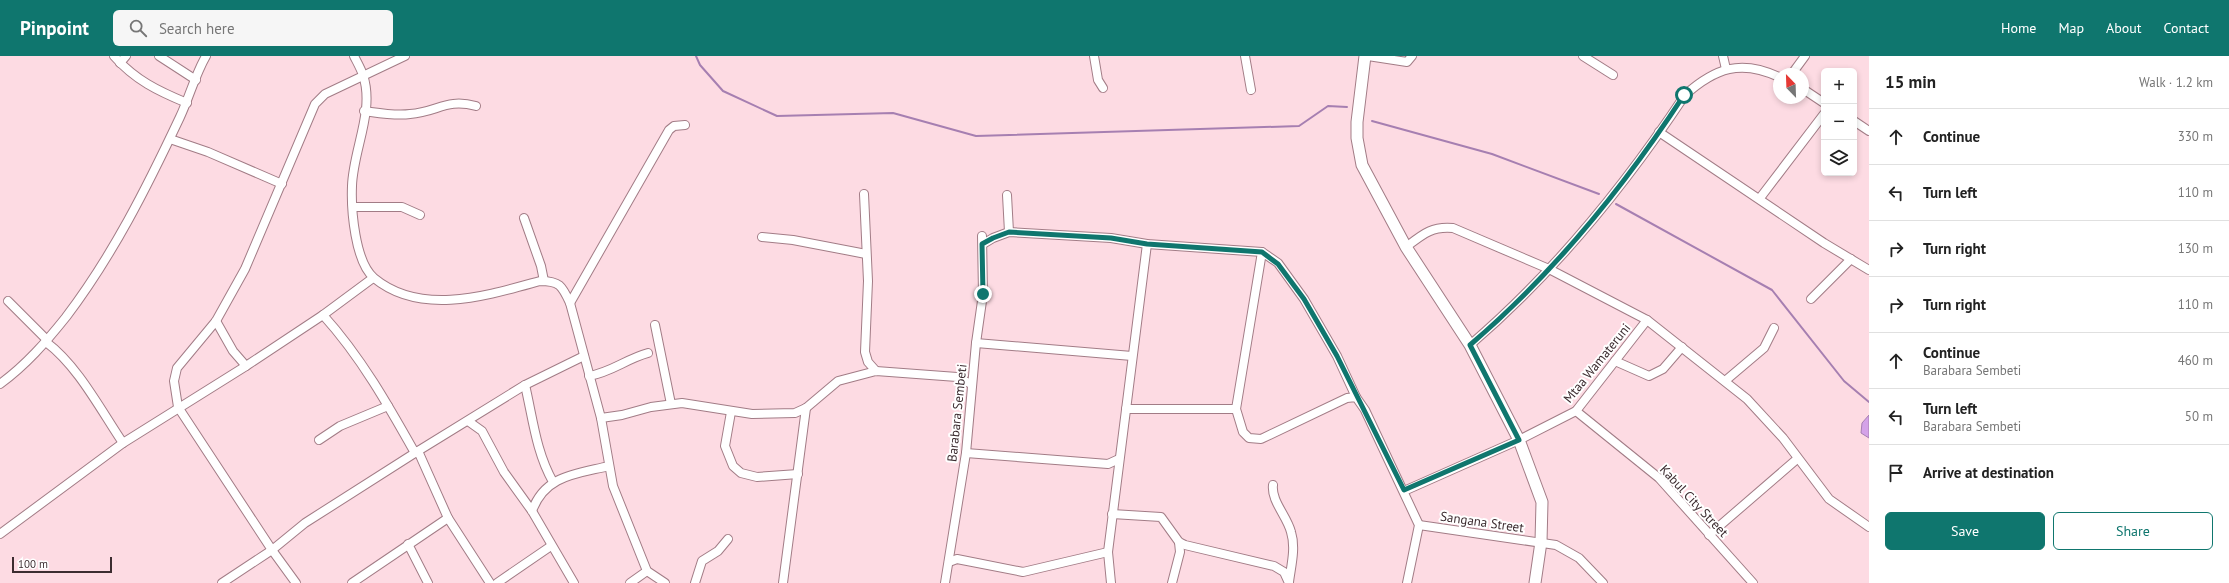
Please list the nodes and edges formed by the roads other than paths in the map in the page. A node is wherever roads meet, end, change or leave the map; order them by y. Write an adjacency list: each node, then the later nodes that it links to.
1 (114, 56): 14 (street)
2 (126, 56): 14 (street)
3 (159, 56): 20 (street)
4 (206, 56): 20 (street)
5 (354, 56): 19 (street)
6 (405, 56): 19 (street)
7 (1094, 56): 21 (street)
8 (1245, 56): 22 (street)
9 (1366, 56): 10 (street); 44 (street)
10 (1412, 56)
11 (1583, 56): 18 (street)
12 (1723, 56): 16 (street)
13 (1805, 56): 15 (street)
14 (120, 63): 25 (street)
15 (1796, 68)
16 (1726, 69): 17 (street); 32 (street)
17 (1773, 74)
18 (1613, 75)
19 (363, 76): 27 (street); 34 (street)
20 (196, 80): 25 (street)
21 (1103, 88)
22 (1251, 90)
23 (1809, 93): 24 (street)
24 (1821, 101)
25 (187, 103): 33 (street)
26 (476, 106): 27 (street)
27 (364, 111): 38 (street)
28 (1821, 118): 37 (street)
29 (1857, 124): 31 (street)
30 (685, 125): 54 (street)
31 (1869, 131)
32 (1659, 132): 37 (street); 48 (street)
33 (170, 139): 34 (street); 60 (street)
34 (282, 184): 57 (street)
35 (864, 194): 46 (street)
36 (1007, 195): 41 (street)
37 (1760, 198): 47 (street)
38 (353, 207): 39 (street); 50 (street)
39 (420, 215)
40 (524, 218): 51 (street)
41 (1009, 232): 43 (street, Barabara Sembeti); 61 (street, Barabara Sembeti)
42 (762, 237): 46 (street)
43 (1147, 244): 45 (street, Barabara Sembeti); 66 (street)
44 (1406, 247): 48 (street); 62 (street)
45 (1262, 252): 75 (street); 81 (street)
46 (866, 254): 69 (street)
47 (1851, 259): 49 (street); 52 (street)
48 (1549, 269): 56 (street); 62 (street)
49 (1869, 270)
50 (373, 278): 51 (street); 55 (street)
51 (544, 281): 54 (street)
52 (1811, 299)
53 (8, 301): 60 (street)
54 (570, 303): 65 (street)
55 (323, 315): 68 (street); 77 (street)
56 (1647, 320): 63 (street); 67 (street, Mtaa Wamateruni)
57 (216, 321): 68 (street); 78 (street)
58 (655, 325): 76 (street)
59 (1774, 328): 71 (street)
60 (46, 341): 72 (street); 88 (street)
61 (976, 343): 66 (street); 73 (street, Barabara Sembeti)
62 (1470, 345): 87 (street)
63 (1682, 347): 67 (street); 71 (street)
64 (648, 353): 70 (street)
65 (584, 356): 70 (street); 74 (street)
66 (1132, 356): 80 (street)
67 (1615, 361): 82 (street, Mtaa Wamateruni)
68 (246, 366): 78 (street)
69 (876, 371): 73 (street); 79 (street)
70 (589, 376): 84 (street)
71 (1725, 381): 92 (street)
72 (0, 384)
73 (971, 384): 90 (street, Barabara Sembeti)
74 (525, 385): 85 (street); 95 (street)
75 (1356, 397): 81 (street); 97 (street)
76 (671, 404): 83 (street); 84 (street)
77 (388, 406): 86 (street); 89 (street)
78 (178, 407): 88 (street); 110 (street)
79 (806, 408): 83 (street); 94 (street)
80 (1126, 409): 81 (street); 91 (street)
81 (1236, 409)
82 (1576, 410): 87 (street, Mtaa Wamateruni); 104 (street, Kabul City Street)
83 (730, 412): 94 (street)
84 (600, 418): 93 (street)
85 (468, 421): 89 (street); 98 (street)
86 (319, 440)
87 (1519, 440): 97 (street, Mtaa Wamateruni); 107 (street)
88 (122, 443): 103 (street)
89 (417, 452): 100 (street); 110 (street)
90 (966, 453): 91 (street); 112 (street, Barabara Sembeti)
91 (1119, 459): 99 (street)
92 (1797, 459): 102 (street); 104 (street)
93 (609, 466): 95 (street); 113 (street)
94 (798, 474): 124 (street)
95 (553, 482): 98 (street)
96 (1273, 485): 128 (street)
97 (1404, 490): 101 (street)
98 (532, 511): 109 (street)
99 (1112, 514): 106 (street); 111 (street)
100 (448, 518): 108 (street); 118 (street)
101 (1419, 525): 107 (street, Sangana Street); 129 (street)
102 (1869, 527)
103 (0, 534)
104 (1709, 535): 132 (street, Kabul City Street)
105 (728, 539): 123 (street)
106 (1179, 542): 127 (street); 128 (street)
107 (1541, 542): 130 (street); 131 (street, Sangana Street)
108 (408, 544): 116 (street); 117 (street)
109 (551, 546): 119 (street); 120 (street)
110 (272, 550): 114 (street); 115 (street)
111 (1108, 552): 112 (street); 126 (street)
112 (950, 562): 125 (street, Barabara Sembeti)
113 (647, 571): 121 (street); 122 (street)
114 (222, 583)
115 (296, 583)
116 (352, 583)
117 (428, 583)
118 (490, 583)
119 (497, 583)
120 (574, 583)
121 (630, 583)
122 (665, 583)
123 (695, 583)
124 (783, 583)
125 (945, 583)
126 (1111, 583)
127 (1172, 583)
128 (1289, 583)
129 (1407, 583)
130 (1535, 583)
131 (1603, 583)
132 (1753, 583)

